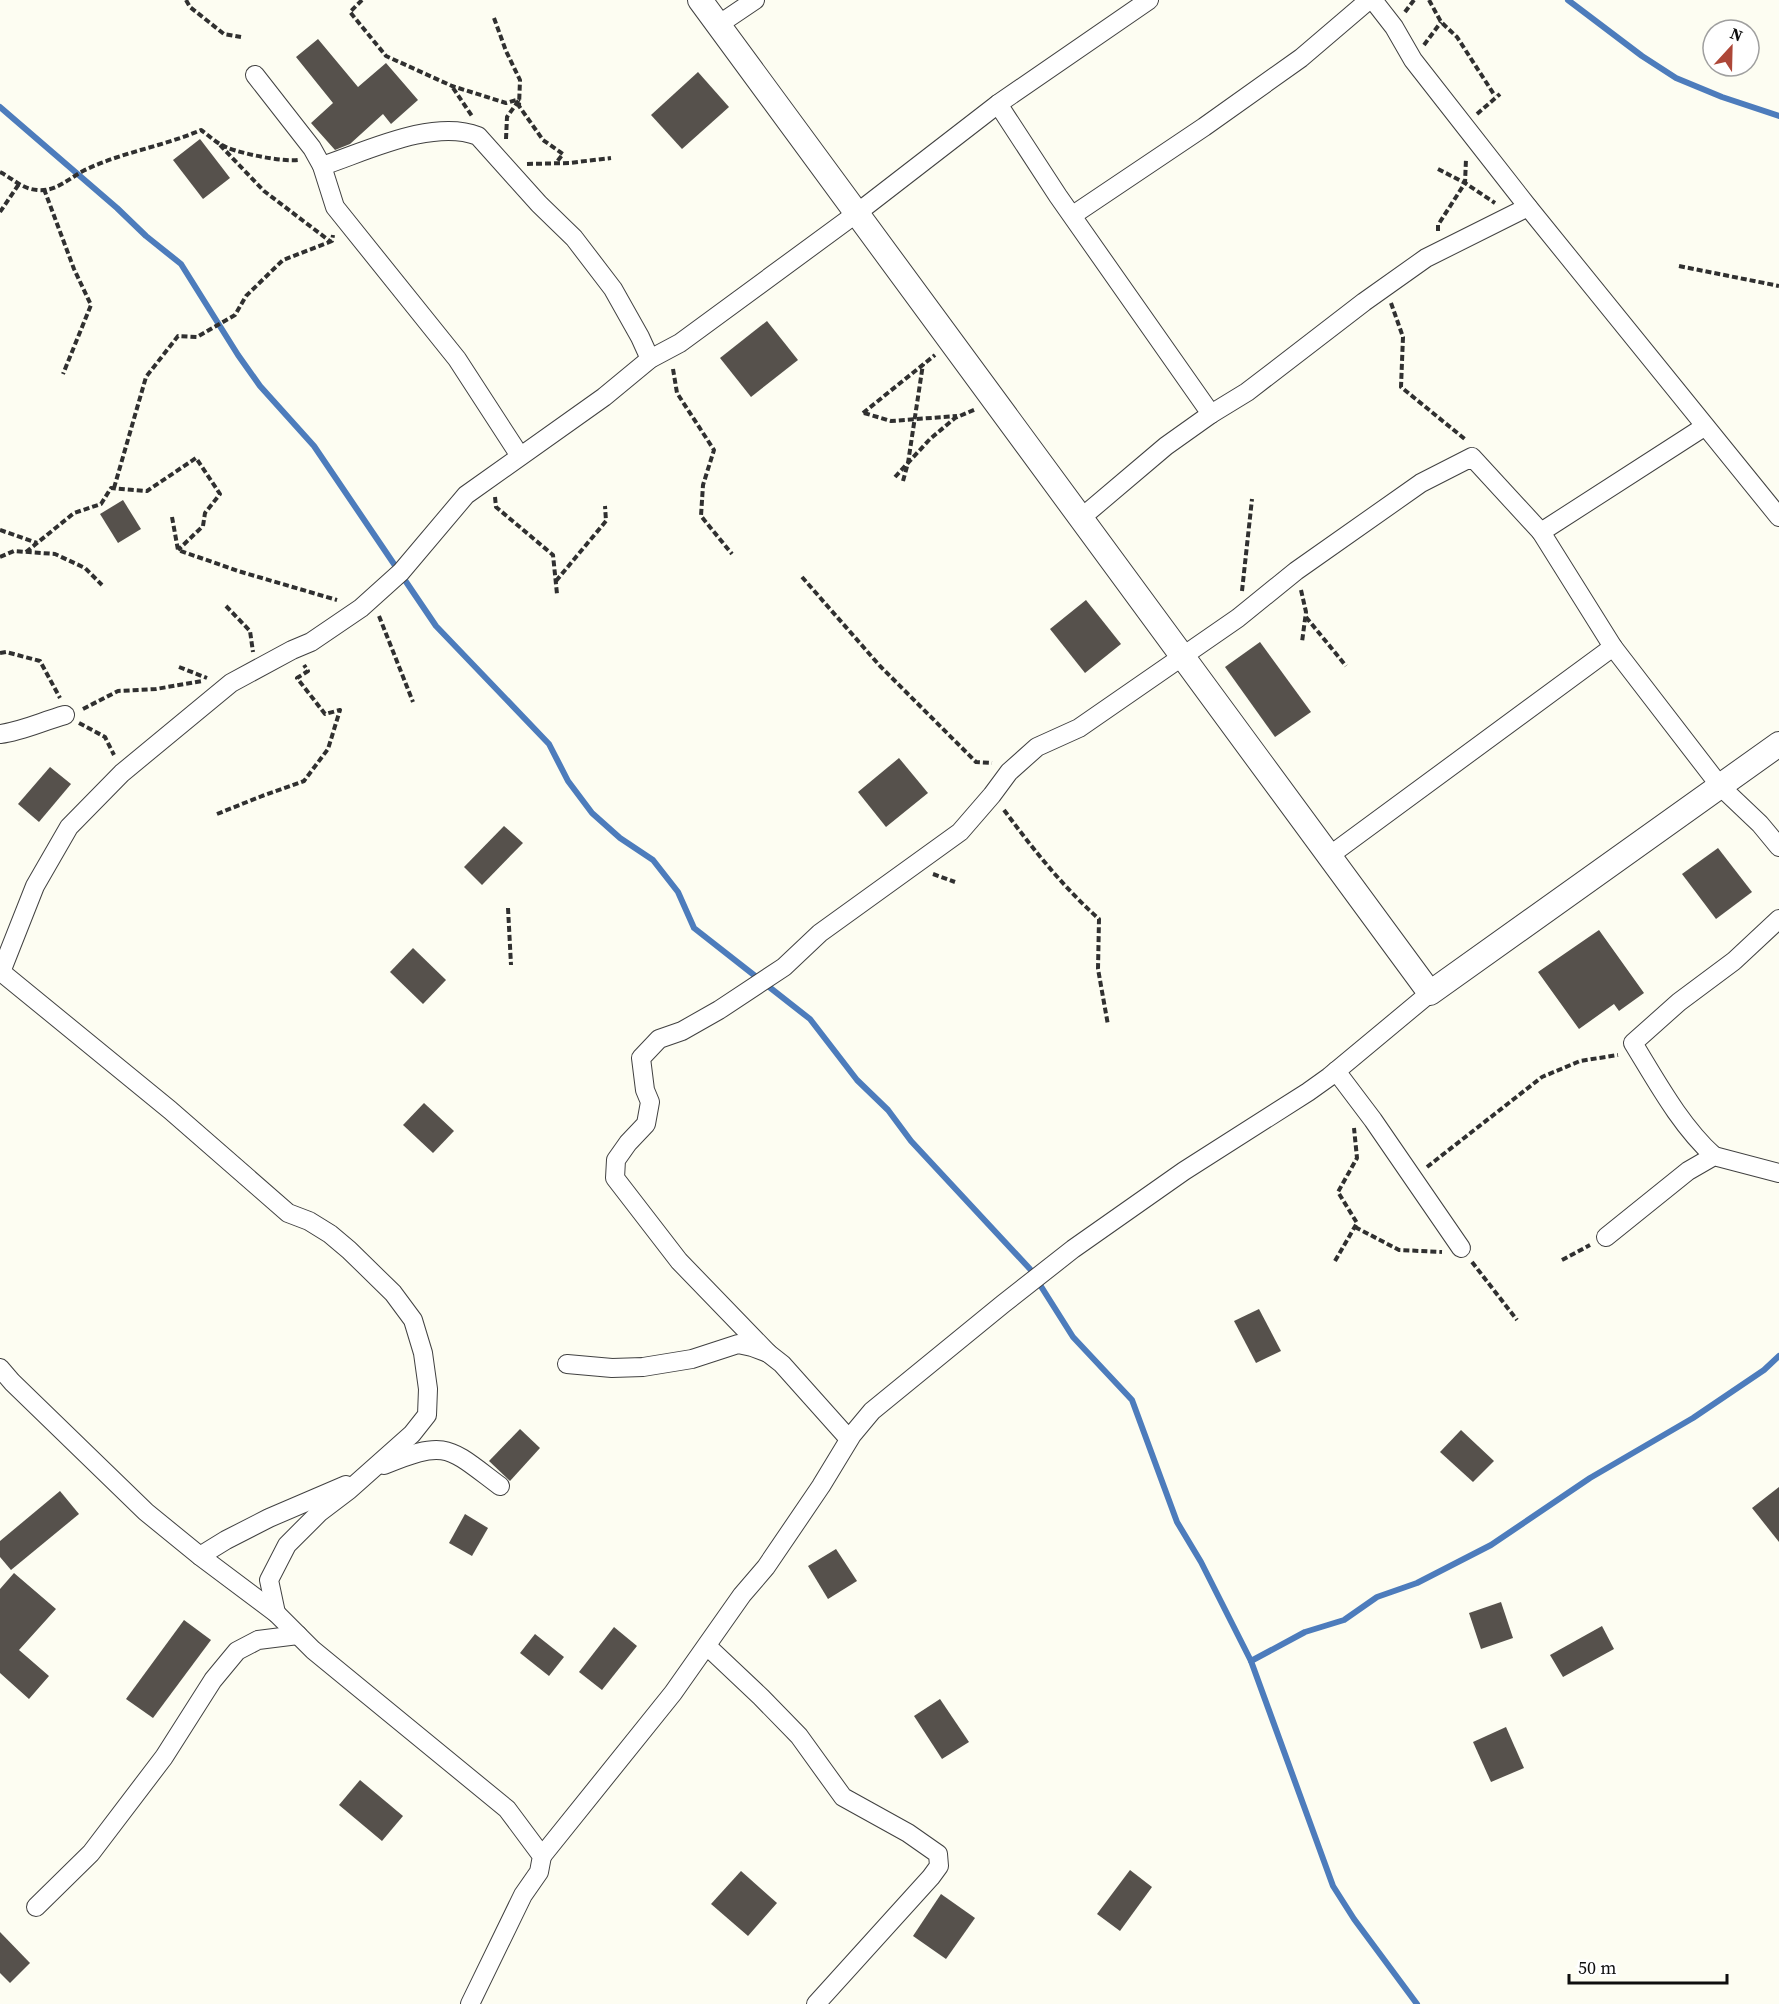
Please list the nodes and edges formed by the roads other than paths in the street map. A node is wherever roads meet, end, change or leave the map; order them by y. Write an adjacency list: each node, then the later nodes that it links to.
1 (700, 0): 5 (street)
2 (755, 0): 5 (street)
3 (1149, 0): 7 (street)
4 (1371, 0): 9 (street); 11 (street)
5 (718, 25): 10 (street)
6 (255, 75): 8 (street)
7 (998, 104): 10 (street); 11 (street)
8 (322, 166): 12 (street); 15 (street)
9 (1520, 211): 13 (street); 14 (street)
10 (857, 213): 12 (street); 17 (street)
11 (1073, 214): 13 (street)
12 (650, 359): 15 (street)
13 (1211, 414): 17 (street)
14 (1704, 427): 16 (street); 18 (street)
15 (520, 456): 28 (street)
16 (1779, 517)
17 (1081, 518): 20 (street)
18 (1541, 532): 19 (street); 20 (street)
19 (1612, 647): 24 (street); 26 (street)
20 (1182, 656): 26 (street); 35 (street)
21 (65, 715): 22 (street)
22 (0, 734)
23 (1779, 744): 24 (street)
24 (1720, 786): 25 (street); 29 (street)
25 (1779, 847)
26 (1329, 856): 29 (street)
27 (1779, 919): 31 (street)
28 (0, 972): 38 (street)
29 (1430, 993): 30 (street)
30 (1336, 1071): 34 (street); 39 (street)
31 (1714, 1156): 32 (street); 33 (street)
32 (1779, 1173)
33 (1606, 1236)
34 (1461, 1248)
35 (768, 1353): 36 (street); 39 (street)
36 (567, 1364)
37 (0, 1368): 43 (street)
38 (416, 1429): 40 (street); 41 (street)
39 (849, 1439): 46 (street)
40 (438, 1449): 41 (street); 42 (street)
41 (370, 1471): 43 (street); 44 (street)
42 (500, 1486)
43 (200, 1556): 44 (street)
44 (276, 1613): 45 (street)
45 (298, 1635): 47 (street); 48 (street)
46 (707, 1646): 47 (street); 50 (street)
47 (542, 1856): 49 (street)
48 (36, 1907)
49 (470, 2004)
50 (816, 2004)

